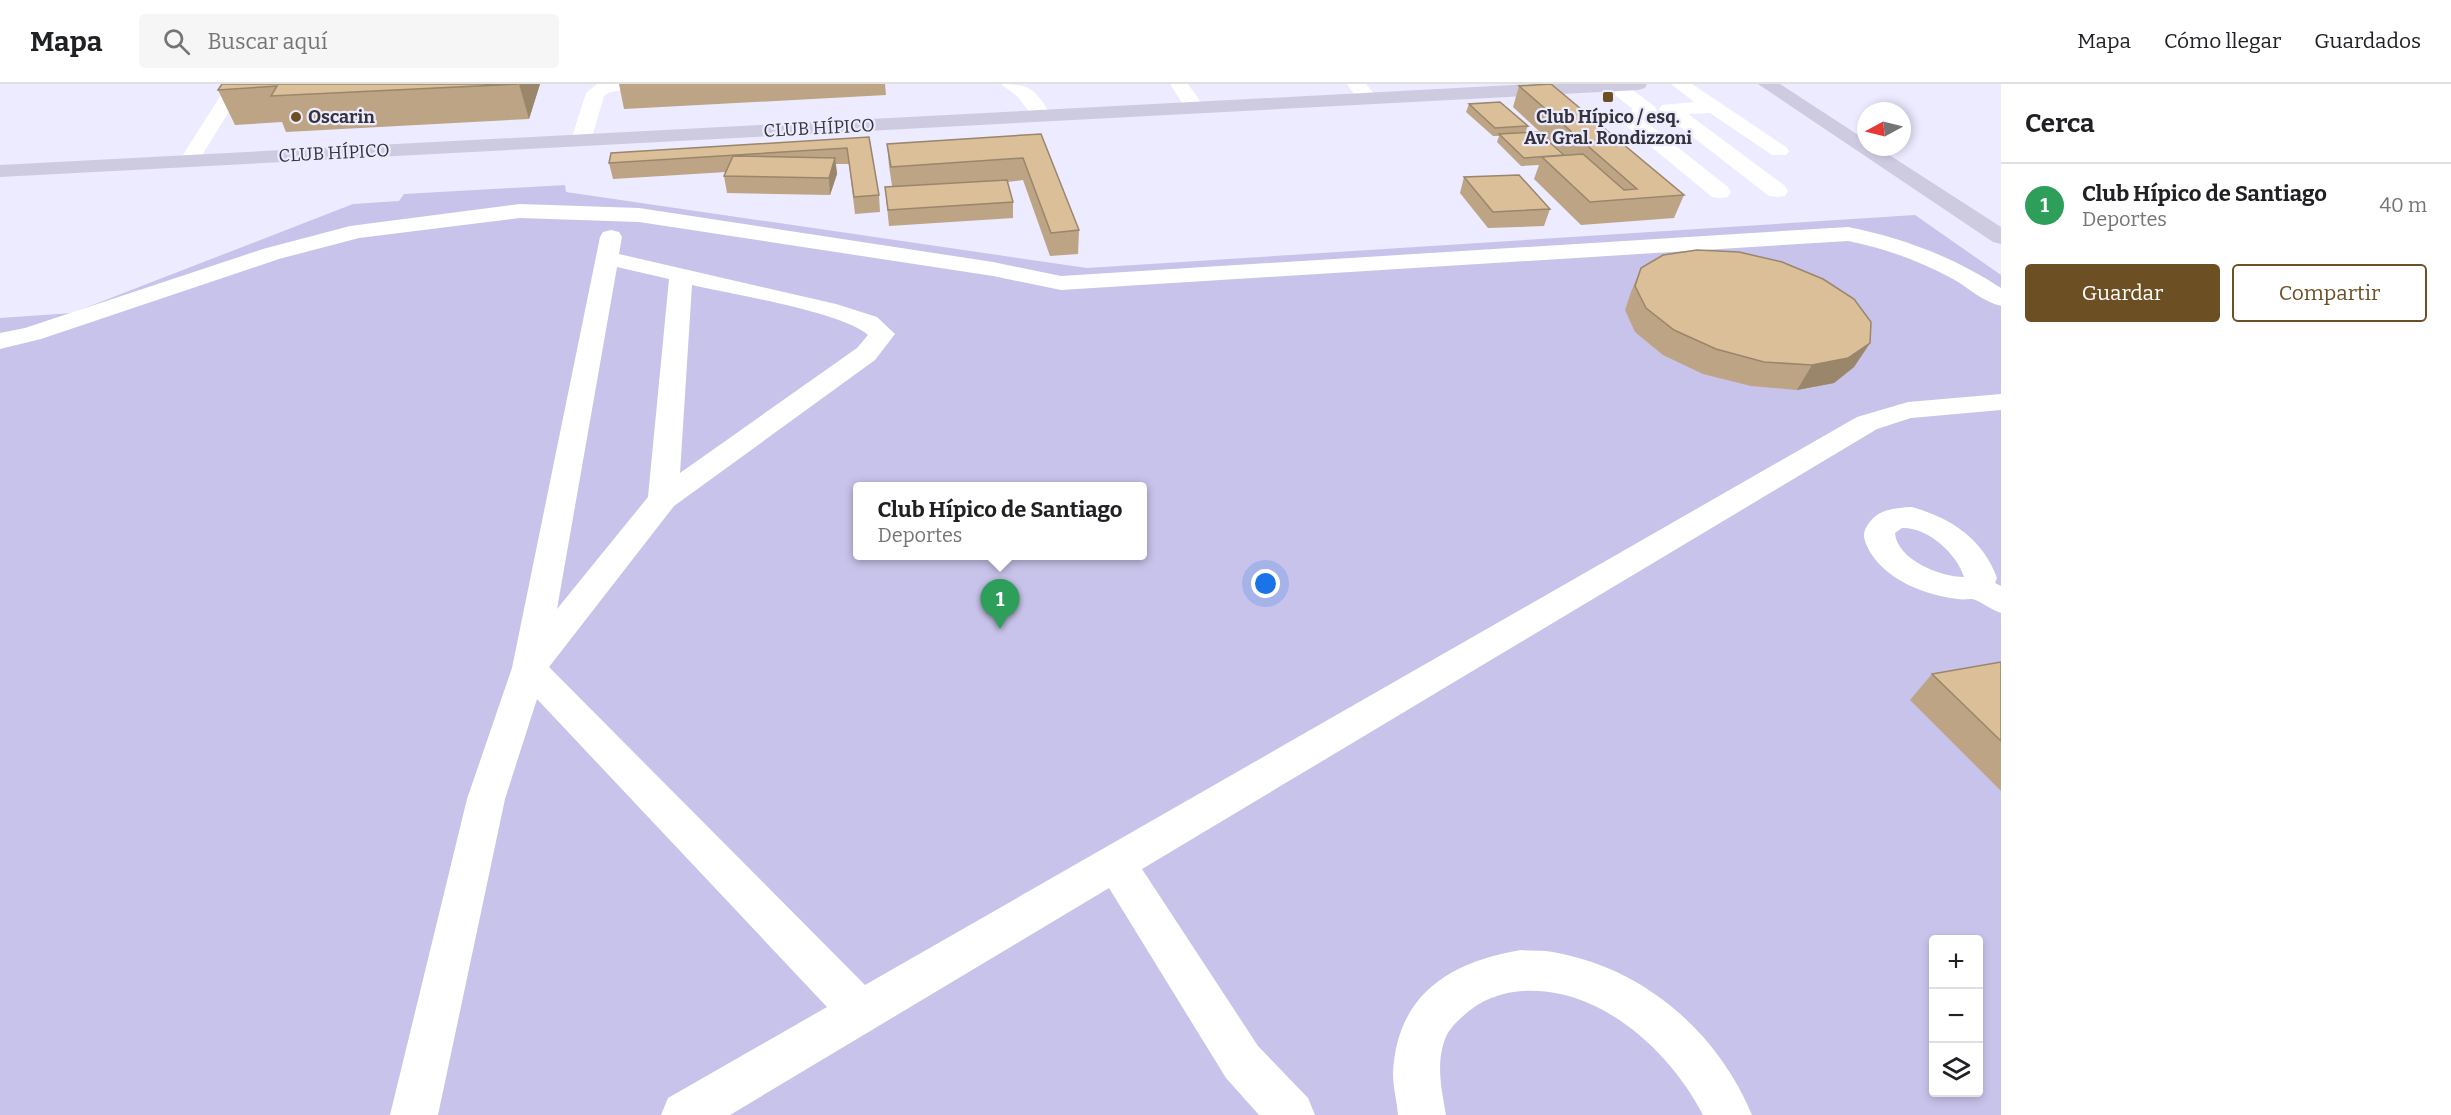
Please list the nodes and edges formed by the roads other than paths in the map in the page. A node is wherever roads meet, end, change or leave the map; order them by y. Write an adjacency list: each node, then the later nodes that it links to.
1 (237, 84): 18 (street)
2 (638, 84): 16 (street)
3 (1010, 84): 15 (street)
4 (1179, 84): 12 (street)
5 (1638, 84): 8 (main road, CLUB HÍPICO)
6 (1680, 84): 11 (street)
7 (1767, 84): 23 (main road)
8 (1614, 85): 9 (main road, CLUB HÍPICO); 14 (street)
9 (1542, 87): 10 (main road, CLUB HÍPICO)
10 (1363, 91): 12 (main road, CLUB HÍPICO)
11 (1716, 107): 13 (street); 17 (street)
12 (1195, 108): 15 (main road, CLUB HÍPICO)
13 (1668, 109): 14 (street); 20 (street)
14 (1647, 110): 21 (street)
15 (1043, 117): 16 (main road, CLUB HÍPICO)
16 (581, 140): 18 (main road, CLUB HÍPICO)
17 (1779, 152)
18 (189, 161): 19 (main road, CLUB HÍPICO)
19 (0, 171)
20 (1777, 191)
21 (1720, 192)
22 (616, 214): 24 (street); 26 (street); 27 (street)
23 (2001, 237)
24 (607, 258): 25 (street); 30 (street)
25 (681, 275): 29 (street); 29 (street)
26 (2001, 299)
27 (0, 341)
28 (2001, 402): 31 (street)
29 (663, 499): 30 (street)
30 (529, 668): 32 (street); 33 (street)
31 (1116, 863): 32 (street); 35 (street)
32 (861, 1012): 34 (street)
33 (414, 1115)
34 (685, 1115)
35 (1291, 1115)
36 (1422, 1115): 37 (street)
37 (1728, 1115)

